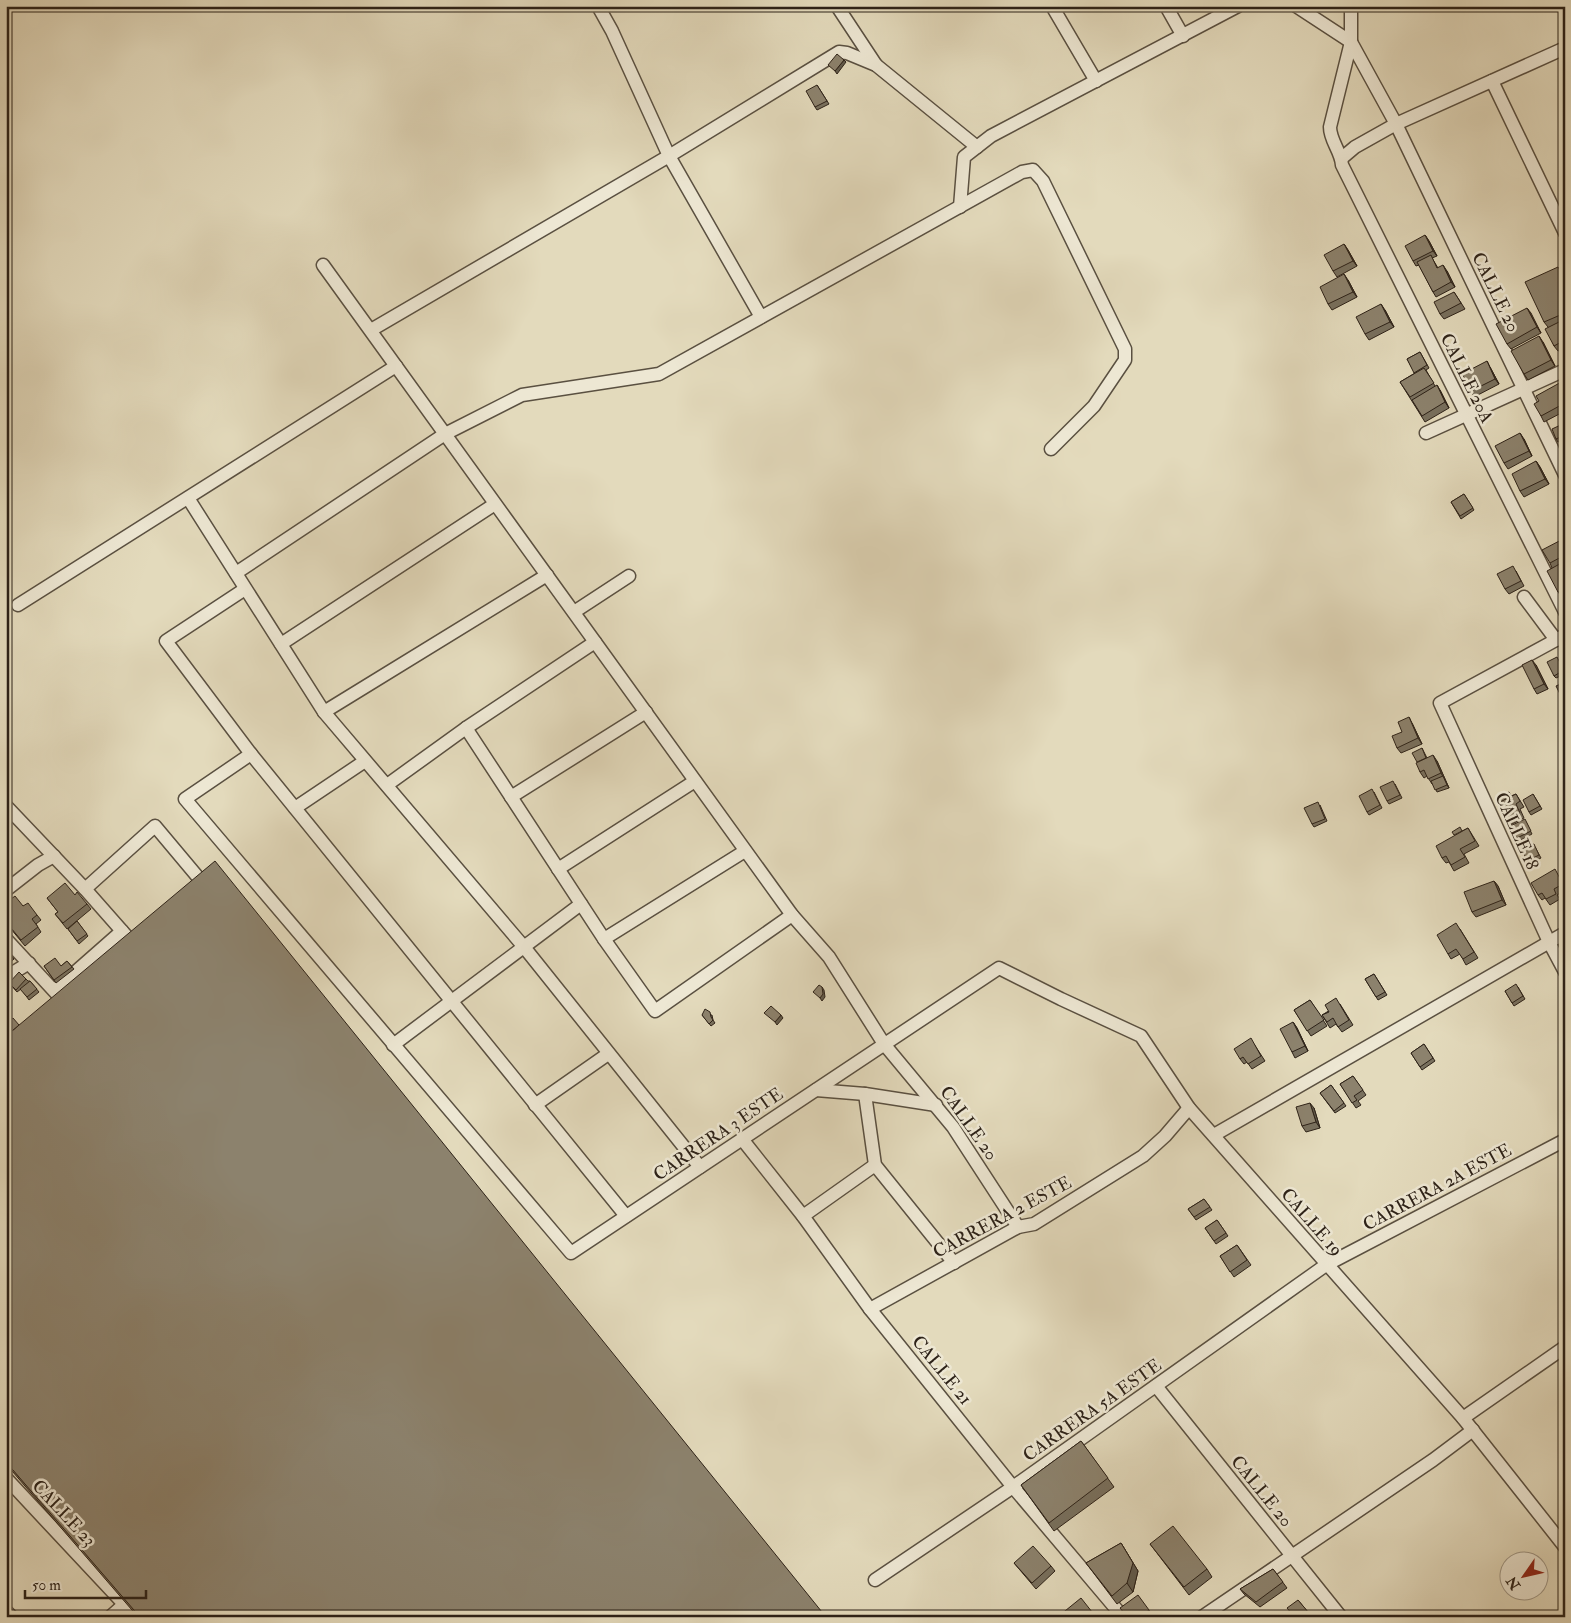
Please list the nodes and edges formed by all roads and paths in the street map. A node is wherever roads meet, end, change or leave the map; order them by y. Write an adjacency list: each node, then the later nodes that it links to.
1 (598, 6): 16 (street)
2 (837, 6): 11 (street)
3 (1052, 6): 13 (street)
4 (1166, 6): 8 (street)
5 (1238, 6): 8 (street)
6 (1296, 6): 9 (street)
7 (1351, 6): 9 (street)
8 (1183, 36): 13 (street)
9 (1351, 42): 14 (street, CALLE 20); 17 (street, CALLE 20A)
10 (1565, 48): 12 (street)
11 (876, 65): 15 (street); 16 (street)
12 (1492, 81): 14 (street); 19 (street)
13 (1096, 82): 15 (street)
14 (1396, 124): 17 (street); 25 (street, CALLE 20)
15 (977, 147): 18 (street)
16 (669, 156): 21 (street); 22 (street)
17 (1342, 158): 26 (street, CALLE 20A)
18 (960, 207): 21 (street); 29 (street)
19 (1565, 233)
20 (323, 265): 22 (street, CALLE 20)
21 (761, 317): 28 (street)
22 (371, 330): 23 (street, CALLE 20)
23 (396, 366): 28 (street, CALLE 20); 31 (street)
24 (1565, 370): 25 (street)
25 (1524, 390): 26 (street); 30 (street, CALLE 20)
26 (1467, 416): 27 (street); 40 (street, CALLE 20A)
27 (1426, 433)
28 (445, 434): 32 (street, CALLE 20); 33 (street)
29 (1051, 449)
30 (1565, 475)
31 (188, 498): 33 (street); 38 (street)
32 (495, 504): 34 (street, CALLE 20); 43 (street)
33 (236, 573): 36 (street)
34 (547, 575): 39 (street, CALLE 20); 44 (street)
35 (629, 576): 39 (street)
36 (245, 589): 43 (street); 47 (street)
37 (1524, 597): 41 (street)
38 (18, 605)
39 (574, 612): 42 (street, CALLE 20)
40 (1565, 612)
41 (1560, 638): 66 (street, CALLE 18)
42 (595, 642): 45 (street, CALLE 20); 46 (street)
43 (281, 644): 44 (street)
44 (324, 712): 48 (street)
45 (646, 712): 49 (street, CALLE 20); 51 (street)
46 (466, 728): 50 (street); 51 (street)
47 (251, 754): 53 (street); 77 (street)
48 (365, 761): 50 (street); 53 (street)
49 (695, 781): 54 (street, CALLE 20); 56 (street)
50 (387, 785): 67 (street)
51 (511, 797): 56 (street)
52 (6, 806): 55 (street)
53 (295, 808): 74 (street)
54 (746, 851): 61 (street, CALLE 20); 65 (street)
55 (54, 856): 57 (street); 58 (street)
56 (558, 869): 60 (street)
57 (6, 890)
58 (85, 890): 59 (street); 62 (street)
59 (216, 900)
60 (581, 904): 65 (street); 67 (street)
61 (792, 915): 65 (street); 76 (street, CALLE 20)
62 (122, 931): 68 (street); 73 (street)
63 (1565, 933): 66 (street)
64 (6, 939): 69 (street)
65 (604, 939)
66 (1549, 942): 71 (street, CALLE 18); 84 (street)
67 (524, 947): 74 (street); 78 (street)
68 (147, 959)
69 (28, 963): 72 (street); 73 (street)
70 (999, 968): 76 (street, CARRERA 3 ESTE); 83 (street, CALLE 19)
71 (1565, 972)
72 (6, 978)
73 (54, 990): 75 (street)
74 (451, 1001): 77 (street); 81 (street)
75 (74, 1012)
76 (884, 1044): 79 (street, CARRERA 3 ESTE); 82 (street, CALLE 20)
77 (393, 1045): 89 (street, CARRERA 3 ESTE)
78 (608, 1054): 81 (street); 88 (street)
79 (816, 1090): 80 (street); 85 (street, CARRERA 3 ESTE)
80 (865, 1094): 82 (street); 87 (street)
81 (535, 1105): 89 (street)
82 (936, 1105): 91 (street, CALLE 20)
83 (1188, 1108): 84 (street, CALLE 19); 91 (street, CARRERA 2 ESTE)
84 (1214, 1135): 93 (street, CALLE 19)
85 (742, 1139): 88 (street, CARRERA 3 ESTE); 90 (street, CALLE 21)
86 (1565, 1140): 93 (street, CARRERA 2A ESTE)
87 (875, 1165): 90 (street); 92 (street)
88 (700, 1168): 89 (street, CARRERA 3 ESTE)
89 (626, 1216)
90 (803, 1216): 94 (street, CALLE 21)
91 (1018, 1227): 92 (street, CARRERA 2 ESTE)
92 (954, 1263): 94 (street, CARRERA 2 ESTE)
93 (1326, 1265): 96 (street, CARRERA 5A ESTE); 97 (street, CALLE 19)
94 (870, 1308): 100 (street, CALLE 21)
95 (1565, 1347): 97 (street)
96 (1156, 1386): 100 (street, CARRERA 5A ESTE); 102 (street, CALLE 20)
97 (1463, 1418): 98 (street, CALLE 19)
98 (1472, 1430): 101 (street, CALLE 19); 102 (street)
99 (6, 1478): 105 (street, CALLE 23)
100 (1013, 1487): 103 (street, CARRERA 5A ESTE); 110 (street, CALLE 21)
101 (1565, 1547)
102 (1292, 1556): 111 (street); 112 (street, CALLE 20)
103 (876, 1580)
104 (147, 1584): 105 (street)
105 (125, 1604): 108 (street); 109 (street, CALLE 23)
106 (6, 1611): 107 (street)
107 (12, 1617)
108 (110, 1617)
109 (136, 1617)
110 (1123, 1617)
111 (1202, 1617)
112 (1342, 1617)

